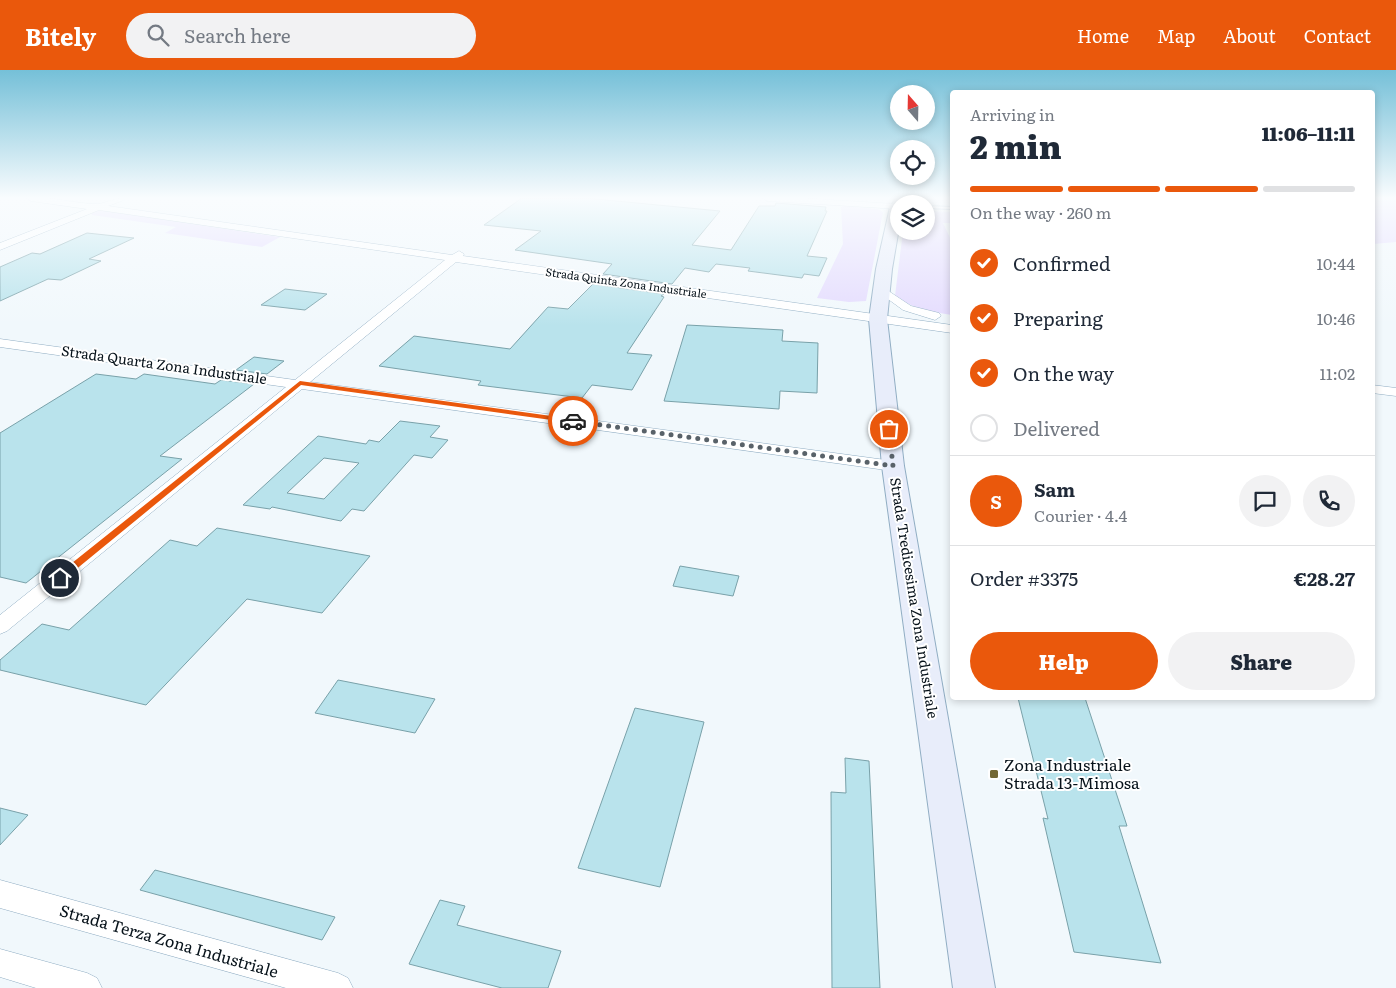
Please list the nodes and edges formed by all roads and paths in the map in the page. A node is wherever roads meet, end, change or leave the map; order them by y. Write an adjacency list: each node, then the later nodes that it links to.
1 (15, 241): 5 (street)
2 (337, 241): 6 (street, Strada Quinta Zona Industriale)
3 (399, 241): 6 (street); 7 (street, Strada Quinta Zona Industriale)
4 (890, 241): 8 (main road, Strada Tredicesima Zona Industriale)
5 (0, 247)
6 (388, 248): 7 (street, Strada Quinta Zona Industriale)
7 (459, 254): 9 (street, Strada Quinta Zona Industriale); 16 (street)
8 (881, 289): 9 (main road, Strada Tredicesima Zona Industriale); 10 (street)
9 (879, 314): 10 (street, Strada Quinta Zona Industriale); 12 (street, Strada Quinta Zona Industriale); 19 (main road, Strada Tredicesima Zona Industriale)
10 (934, 316): 11 (street, Strada Quinta Zona Industriale)
11 (950, 319)
12 (950, 329)
13 (0, 343): 16 (street, Strada Quarta Zona Industriale)
14 (1375, 377): 15 (street)
15 (1396, 380)
16 (300, 383): 19 (street, Strada Quarta Zona Industriale); 20 (street)
17 (1375, 389): 18 (street)
18 (1396, 392)
19 (893, 466): 25 (main road, Strada Tredicesima Zona Industriale)
20 (0, 626)
21 (0, 894): 24 (street, Strada Terza Zona Industriale)
22 (0, 963): 23 (street)
23 (87, 988)
24 (338, 988)
25 (974, 988)

